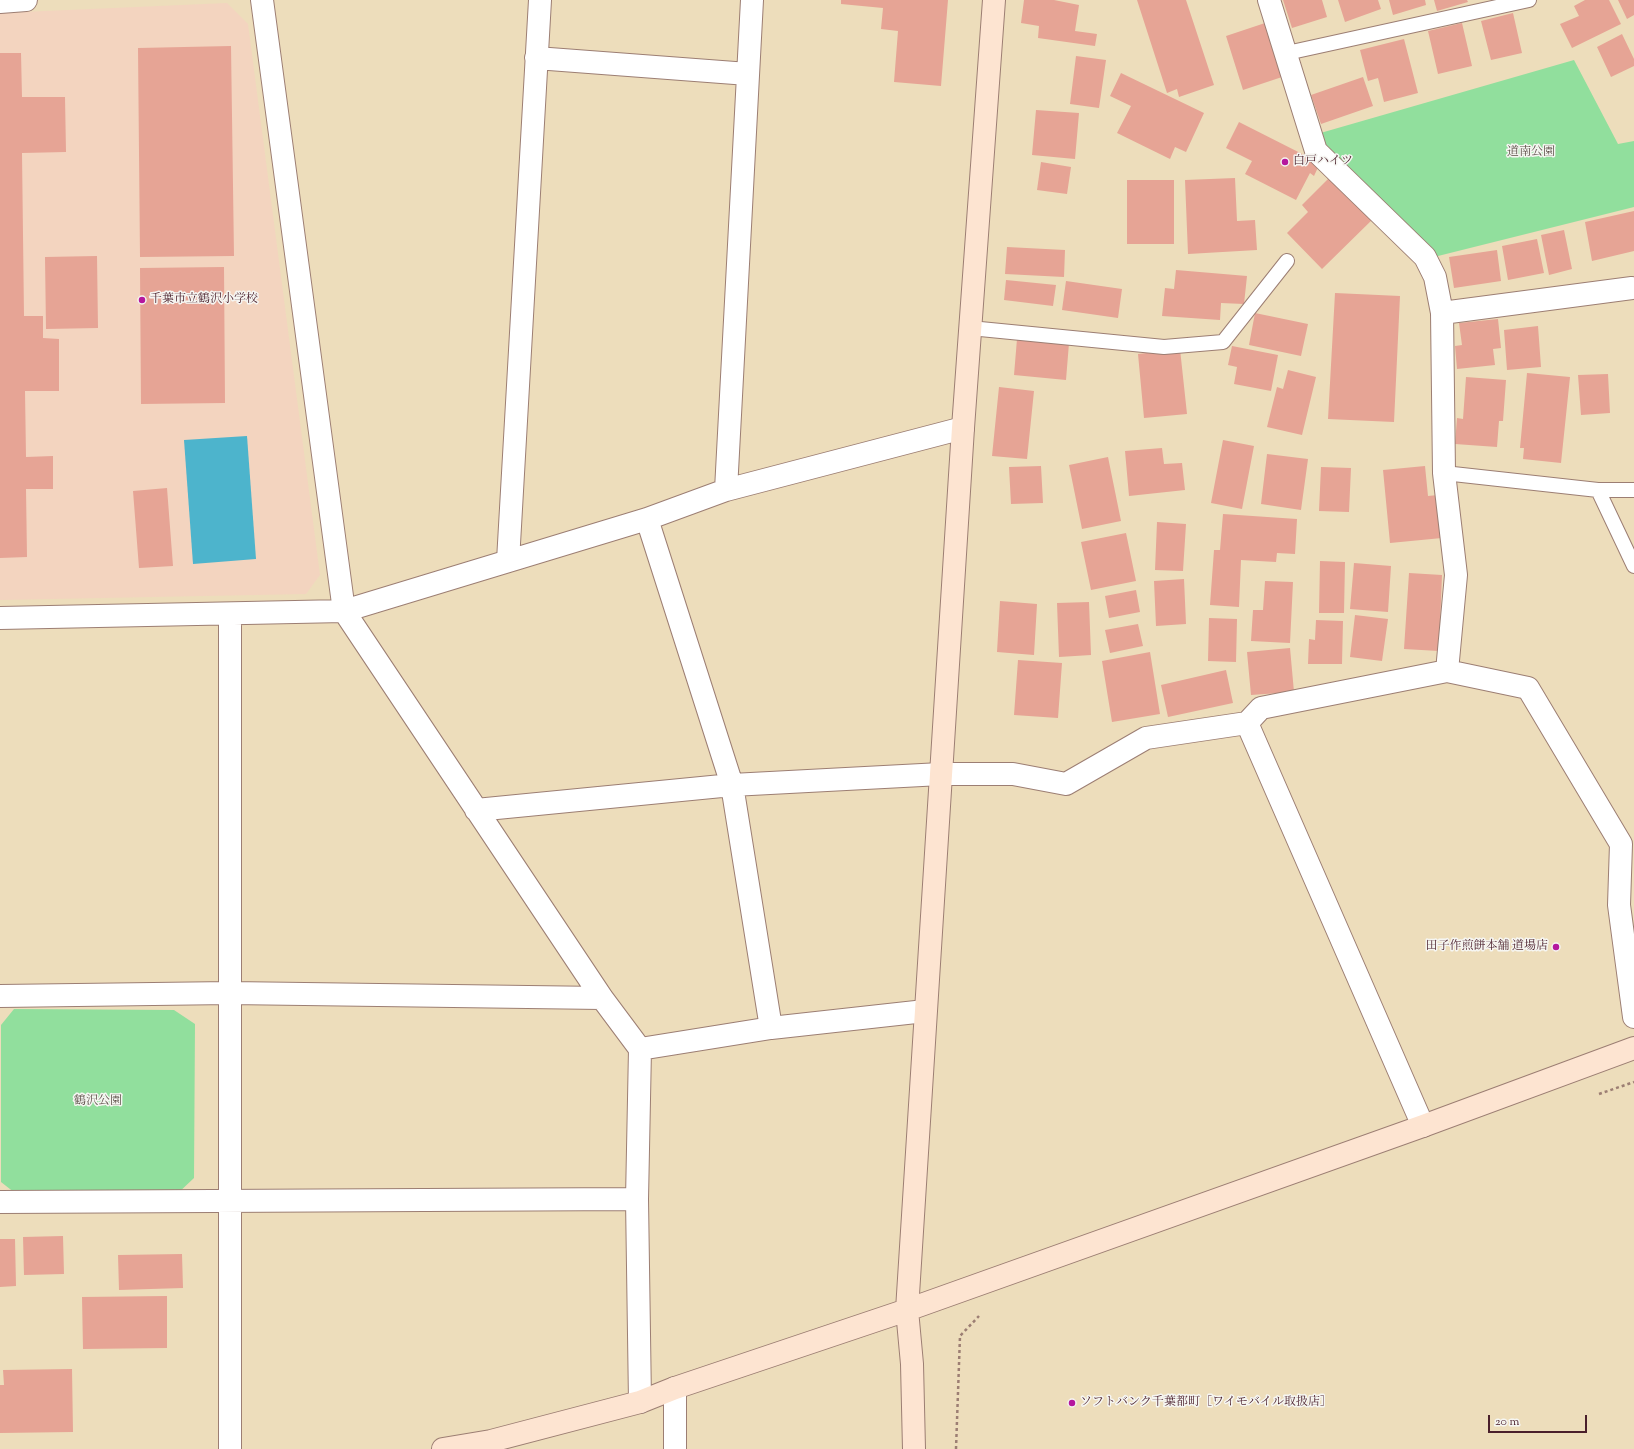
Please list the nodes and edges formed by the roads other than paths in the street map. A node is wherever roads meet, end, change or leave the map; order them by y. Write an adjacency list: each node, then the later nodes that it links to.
1 (26, 0): 8 (street)
2 (262, 0): 24 (street)
3 (540, 0): 10 (street)
4 (752, 0): 11 (street)
5 (994, 0): 15 (street)
6 (1269, 0): 9 (street)
7 (1529, 0): 9 (lane)
8 (0, 2)
9 (1286, 53): 14 (street)
10 (536, 58): 11 (street); 22 (street)
11 (748, 74): 18 (street)
12 (1287, 261): 15 (lane)
13 (1632, 288): 14 (street)
14 (1442, 313): 17 (street)
15 (970, 328): 16 (street)
16 (963, 428): 18 (street); 29 (street)
17 (1444, 473): 19 (lane); 27 (street)
18 (726, 490): 21 (street)
19 (1598, 490): 20 (lane); 23 (lane)
20 (1634, 490)
21 (647, 520): 22 (street); 30 (street)
22 (508, 561): 24 (street)
23 (1634, 566)
24 (344, 611): 25 (street); 31 (street)
25 (230, 614): 26 (street); 32 (street)
26 (0, 618)
27 (1447, 671): 28 (street); 36 (street)
28 (1247, 723): 29 (street); 40 (street)
29 (941, 774): 30 (street); 35 (street)
30 (732, 785): 31 (street); 37 (street)
31 (476, 810): 34 (street)
32 (230, 993): 33 (street); 34 (street); 42 (street)
33 (0, 996)
34 (602, 998): 39 (street)
35 (925, 1011): 37 (street); 44 (street)
36 (1634, 1017)
37 (771, 1028): 39 (street)
38 (1634, 1048): 40 (street)
39 (640, 1049): 41 (street)
40 (1423, 1126): 44 (street)
41 (638, 1199): 42 (street); 46 (street)
42 (231, 1201): 43 (street); 47 (street)
43 (0, 1202)
44 (907, 1310): 45 (street); 50 (street)
45 (675, 1388): 46 (street); 49 (street)
46 (640, 1402): 48 (street)
47 (230, 1449)
48 (443, 1449)
49 (675, 1449)
50 (914, 1449)

